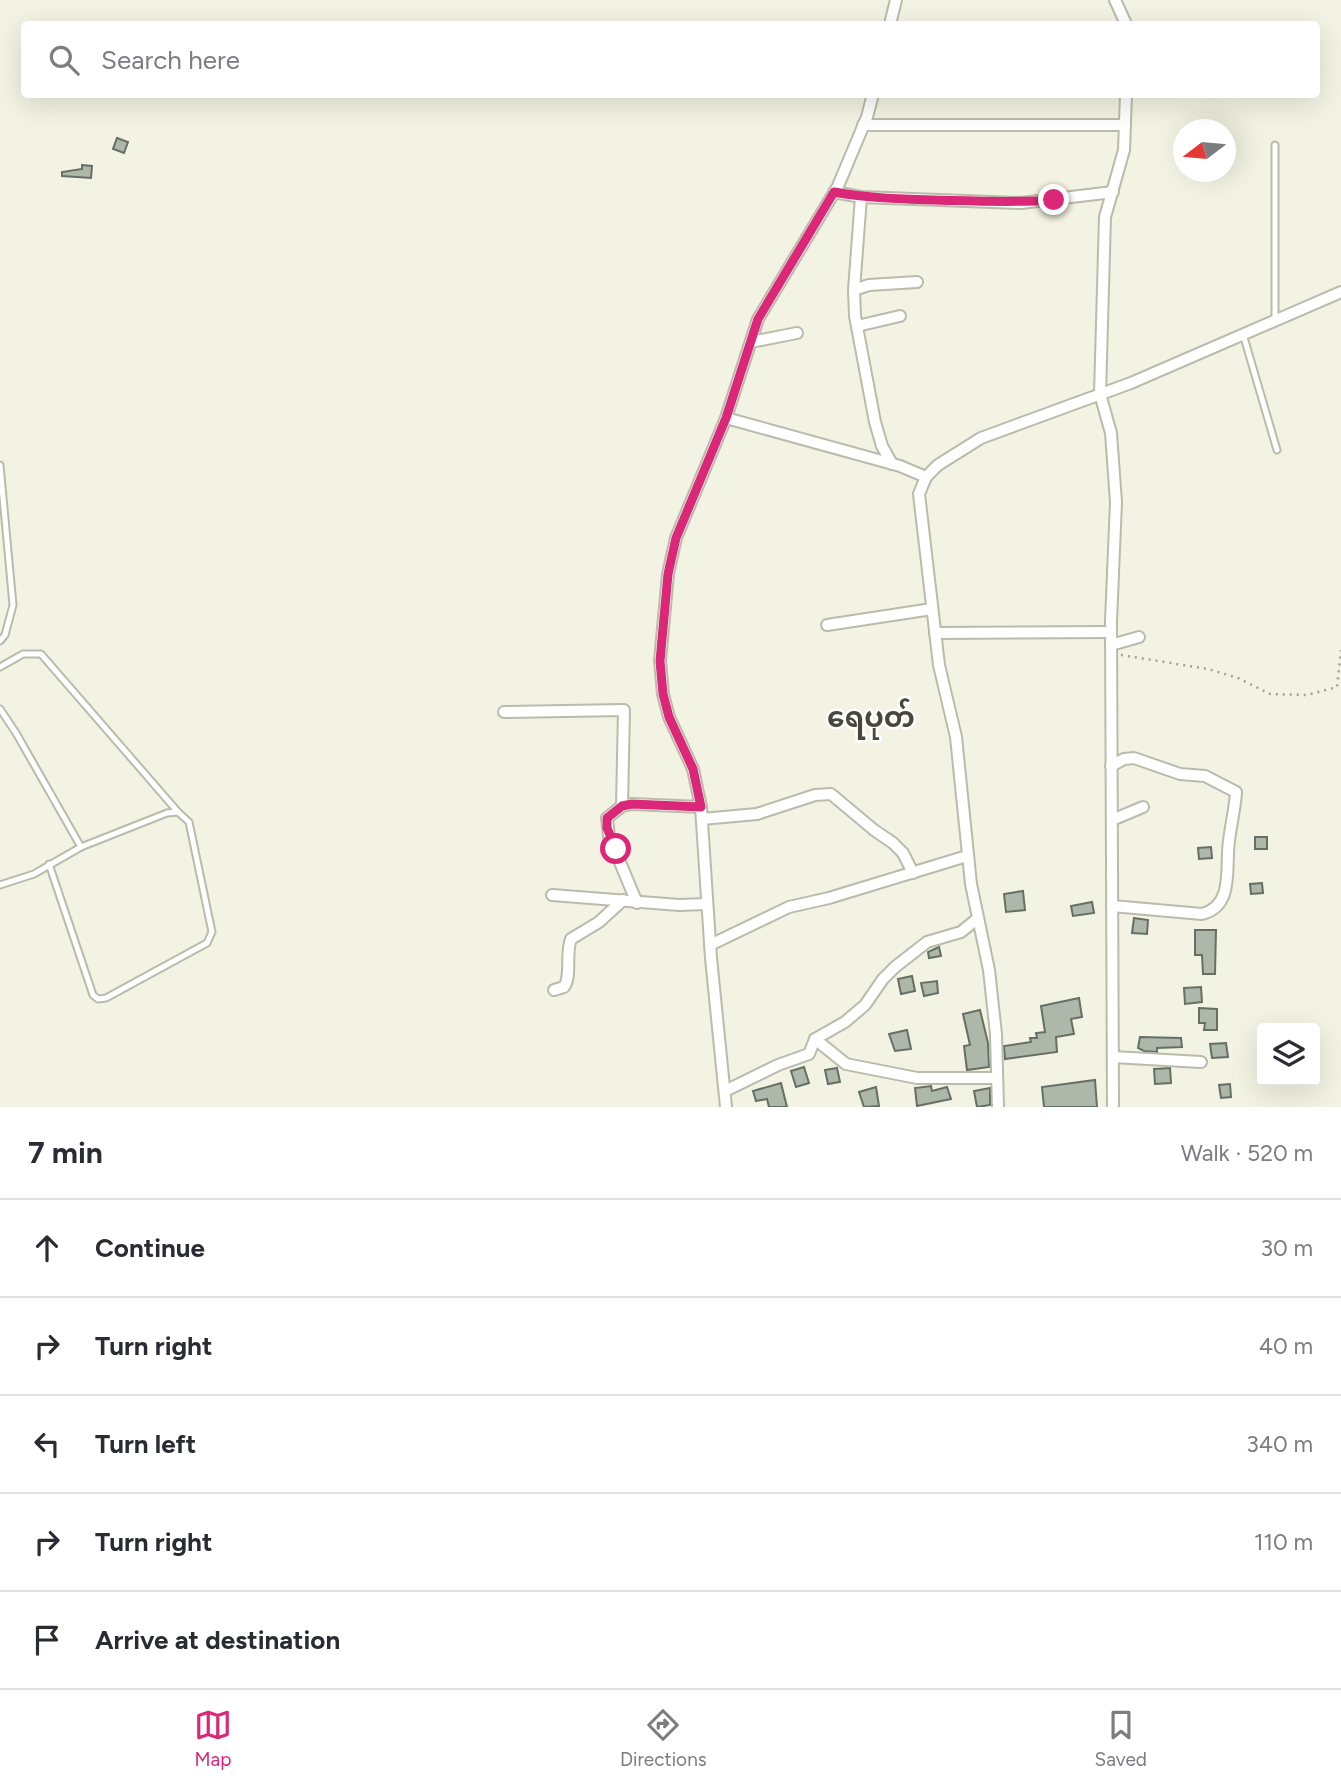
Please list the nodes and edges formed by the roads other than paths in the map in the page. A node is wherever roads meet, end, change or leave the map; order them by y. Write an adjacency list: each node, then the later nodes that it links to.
1 (896, 0): 2 (street); 4 (street)
2 (903, 0)
3 (1115, 0): 5 (street)
4 (891, 21)
5 (1125, 21)
6 (872, 98): 8 (street)
7 (1126, 98): 9 (street)
8 (863, 125): 9 (street); 11 (street)
9 (1125, 125): 12 (street)
10 (1275, 145): 18 (lane)
11 (834, 192): 13 (street); 22 (street)
12 (1113, 192): 13 (street); 23 (street)
13 (861, 197): 15 (street)
14 (917, 282): 15 (street)
15 (854, 290): 19 (street)
16 (1341, 292): 18 (street)
17 (901, 316): 19 (street)
18 (1275, 321): 21 (street)
19 (857, 326): 26 (street)
20 (797, 333): 22 (street)
21 (1243, 334): 23 (street); 25 (lane)
22 (751, 342): 24 (street)
23 (1100, 394): 28 (street); 31 (street)
24 (726, 418): 26 (street); 43 (street)
25 (1278, 450)
26 (892, 464): 28 (street)
27 (0, 465): 34 (lane)
28 (926, 477): 29 (street)
29 (932, 609): 30 (street); 32 (street)
30 (827, 625)
31 (1111, 632): 32 (street); 35 (street)
32 (935, 633): 46 (street)
33 (1139, 637): 35 (street)
34 (0, 641)
35 (1111, 649): 39 (street)
36 (0, 667): 42 (lane)
37 (0, 709): 45 (lane)
38 (504, 712): 40 (street)
39 (1111, 766): 44 (street); 54 (street)
40 (622, 806): 43 (street); 52 (street)
41 (1143, 807): 44 (street)
42 (178, 812): 45 (lane); 47 (lane)
43 (701, 813): 48 (street); 53 (street)
44 (1112, 820): 54 (street)
45 (81, 847): 47 (lane)
46 (967, 856): 48 (street); 55 (street)
47 (49, 864): 49 (lane)
48 (913, 873): 56 (street)
49 (0, 885)
50 (552, 895): 51 (street)
51 (623, 900): 52 (street); 57 (street)
52 (637, 902): 53 (street)
53 (707, 904): 56 (street)
54 (1112, 906): 59 (street)
55 (978, 918): 58 (street); 61 (street)
56 (710, 945): 62 (street)
57 (554, 990)
58 (816, 1039): 61 (street); 62 (street)
59 (1113, 1057): 60 (street); 65 (street)
60 (1201, 1062)
61 (998, 1078): 64 (street)
62 (725, 1091): 63 (street)
63 (726, 1107)
64 (998, 1107)
65 (1113, 1107)

